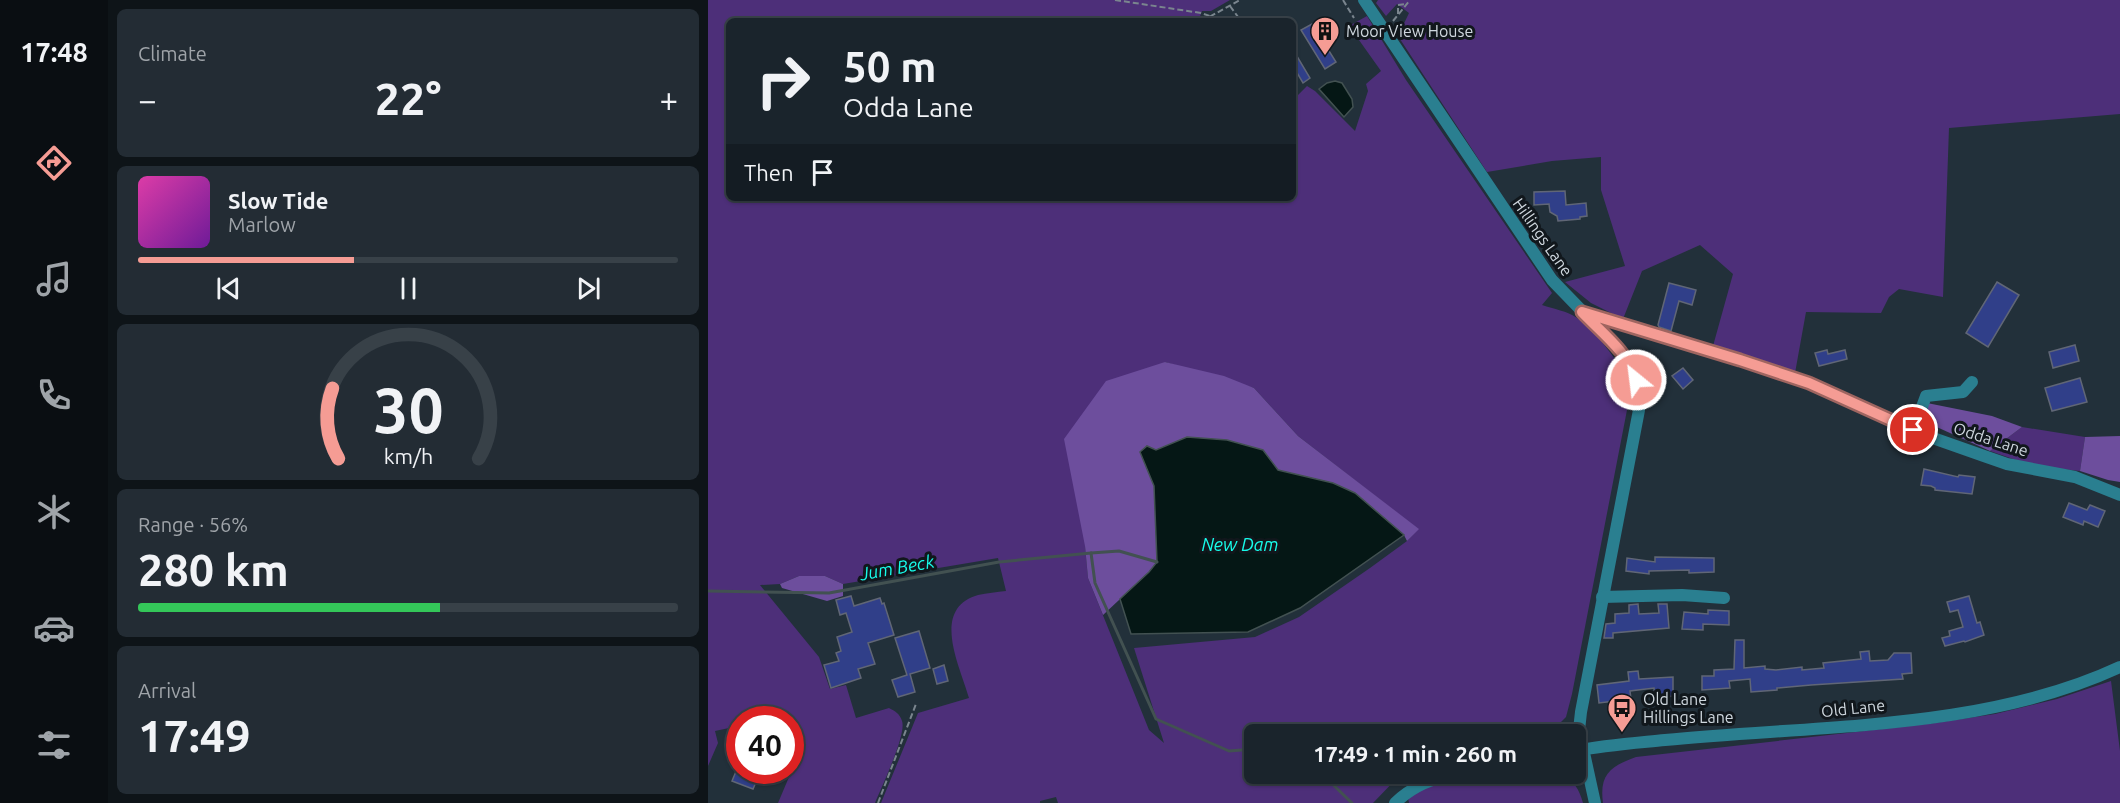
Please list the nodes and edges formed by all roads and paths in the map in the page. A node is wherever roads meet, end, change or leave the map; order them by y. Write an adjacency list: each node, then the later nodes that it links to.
1 (1115, 0): 9 (path)
2 (1240, 0): 7 (path)
3 (1343, 0): 12 (path)
4 (1364, 0): 13 (street, Hillings Lane)
5 (1410, 0): 6 (path)
6 (1407, 4): 8 (path); 8 (path)
7 (1230, 6): 9 (path); 11 (path)
8 (1398, 14): 13 (path)
9 (1210, 16): 10 (path)
10 (1207, 18)
11 (1239, 18)
12 (1354, 18)
13 (1384, 31): 14 (street, Hillings Lane)
14 (1582, 312): 16 (street, Odda Lane); 18 (street, Hillings Lane)
15 (1972, 382): 16 (street)
16 (1913, 430): 17 (street, Odda Lane)
17 (2120, 495)
18 (1602, 597): 19 (street); 22 (street, Hillings Lane)
19 (1724, 598)
20 (2120, 667): 23 (street, Old Lane)
21 (916, 704): 26 (path)
22 (1580, 724)
23 (1586, 749)
24 (1586, 773): 28 (street, Hillings Lane)
25 (1420, 784): 27 (street)
26 (878, 803)
27 (1395, 803)
28 (1595, 803)

